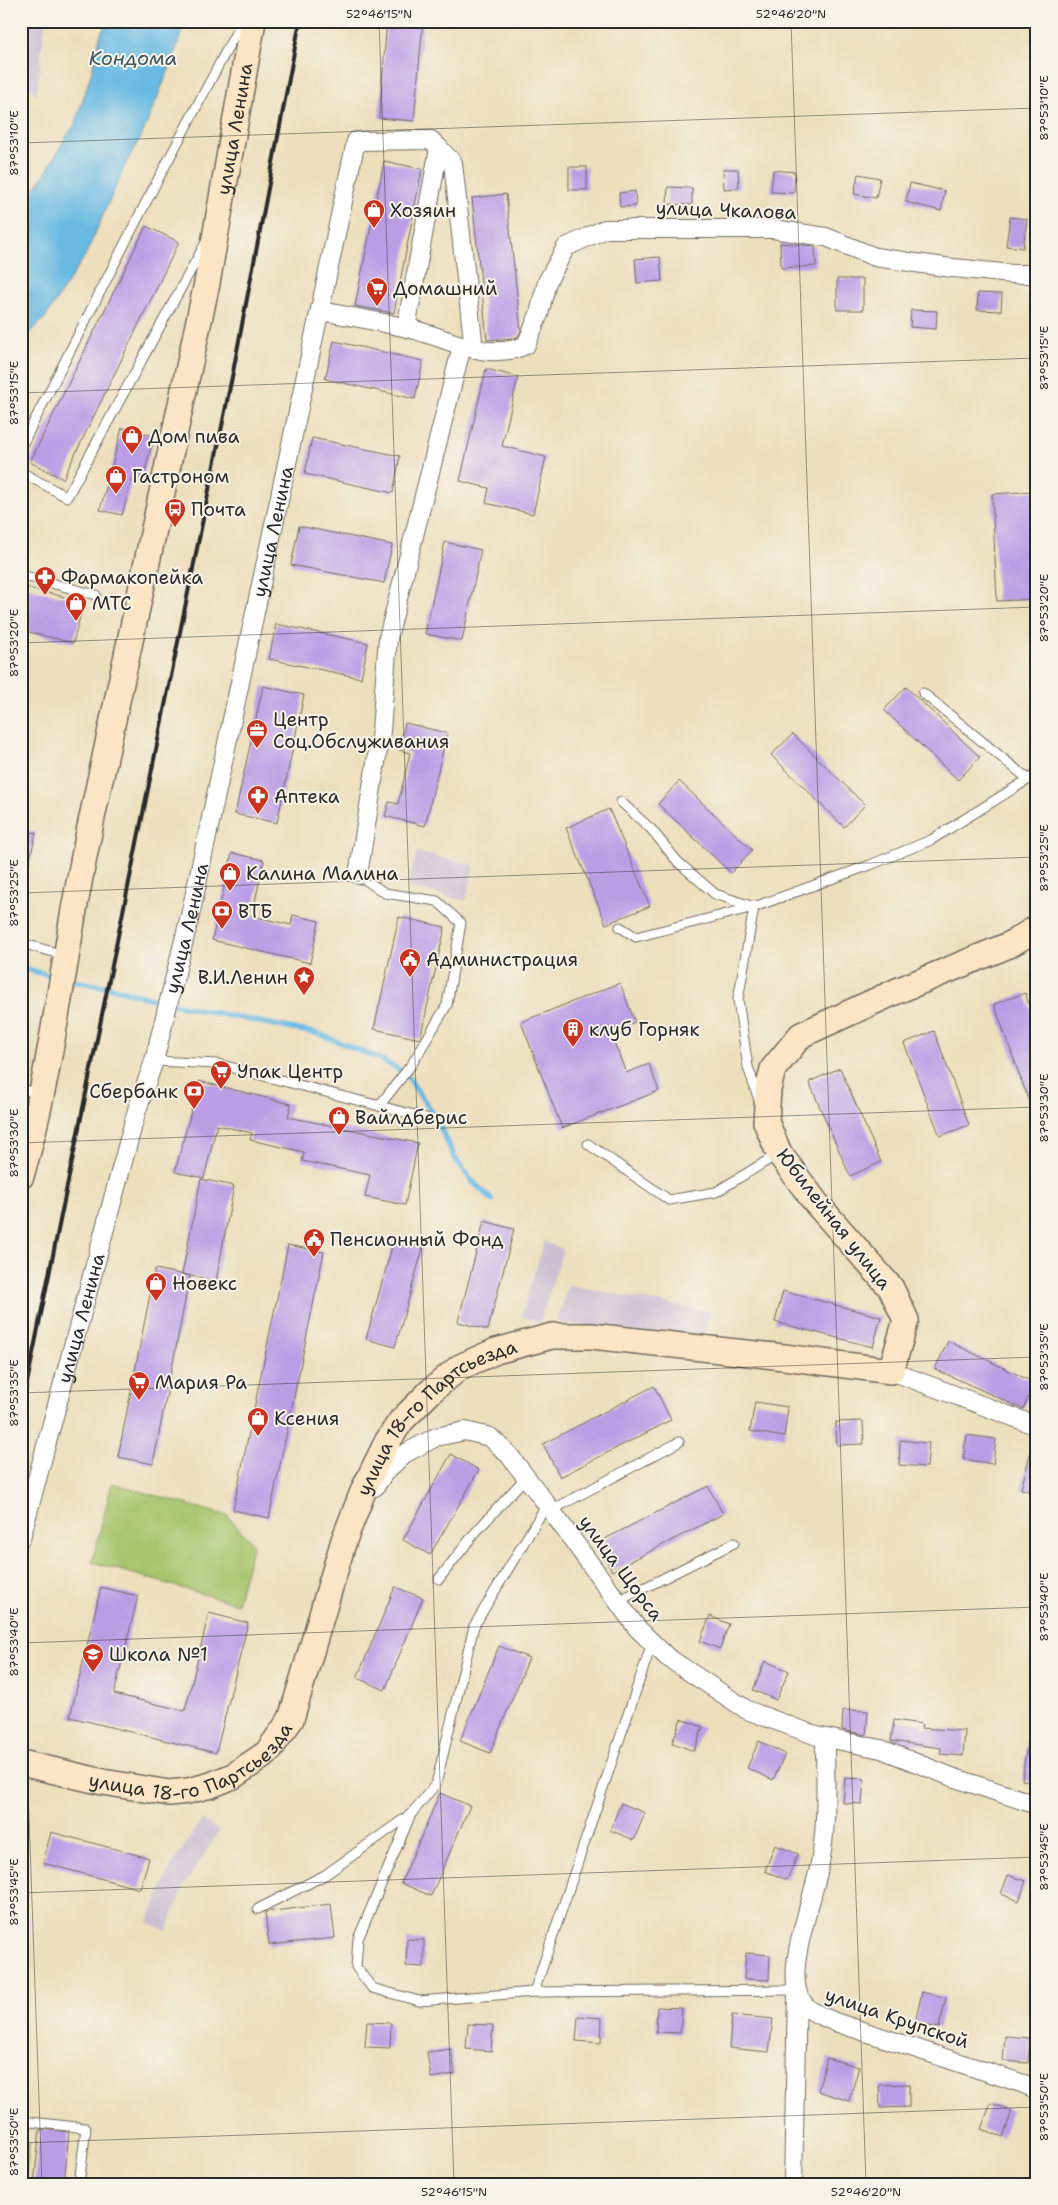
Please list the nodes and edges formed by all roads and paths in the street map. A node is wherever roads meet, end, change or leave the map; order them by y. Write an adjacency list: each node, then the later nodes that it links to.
1 (242, 21): 9 (lane)
2 (253, 21): 4 (street, улица Ленина)
3 (435, 144): 6 (street, улица Ленина); 7 (street); 8 (street)
4 (220, 217): 10 (lane); 22 (street, улица Ленина)
5 (1037, 274): 8 (street, улица Чкалова)
6 (321, 310): 7 (street); 23 (street, улица Ленина)
7 (406, 328): 8 (street)
8 (468, 348): 17 (street)
9 (21, 447)
10 (21, 472)
11 (21, 575): 12 (lane)
12 (96, 595)
13 (923, 693): 15 (lane)
14 (1037, 774): 15 (lane)
15 (1028, 780): 18 (lane)
16 (621, 802): 18 (lane)
17 (358, 875): 25 (lane)
18 (754, 906): 19 (lane); 27 (lane)
19 (620, 927)
20 (1037, 928): 27 (street, Юбилейная улица)
21 (21, 943): 22 (lane)
22 (66, 956): 24 (street, улица Ленина)
23 (154, 1061): 25 (lane); 36 (street, улица Ленина)
24 (31, 1092): 30 (street, улица Ленина)
25 (379, 1106): 26 (lane)
26 (426, 1118)
27 (766, 1122): 29 (street, Юбилейная улица)
28 (588, 1144): 29 (lane)
29 (778, 1154): 31 (street, Юбилейная улица)
30 (21, 1176)
31 (892, 1370): 32 (street, улица 18-го Партсьезда); 37 (street, улица 18-го Партсьезда)
32 (1037, 1426)
33 (679, 1442): 35 (lane)
34 (526, 1477): 35 (street, улица Щорса); 37 (street, улица Щорса); 39 (lane)
35 (549, 1507): 40 (street, улица Щорса); 45 (lane)
36 (21, 1538)
37 (344, 1540): 43 (street, улица 18-го Партсьезда)
38 (734, 1543): 40 (lane)
39 (438, 1580)
40 (618, 1601): 41 (street, улица Щорса)
41 (652, 1643): 42 (street, улица Щорса); 48 (lane)
42 (825, 1738): 44 (street, улица Щорса); 47 (street, улица Крупской)
43 (21, 1763)
44 (1037, 1805)
45 (411, 1814): 46 (lane); 48 (lane)
46 (258, 1909)
47 (797, 1990): 48 (lane); 49 (street, улица Крупской); 52 (street)
48 (534, 1992)
49 (1037, 2090)
50 (21, 2121): 51 (lane)
51 (80, 2184)
52 (793, 2184)

